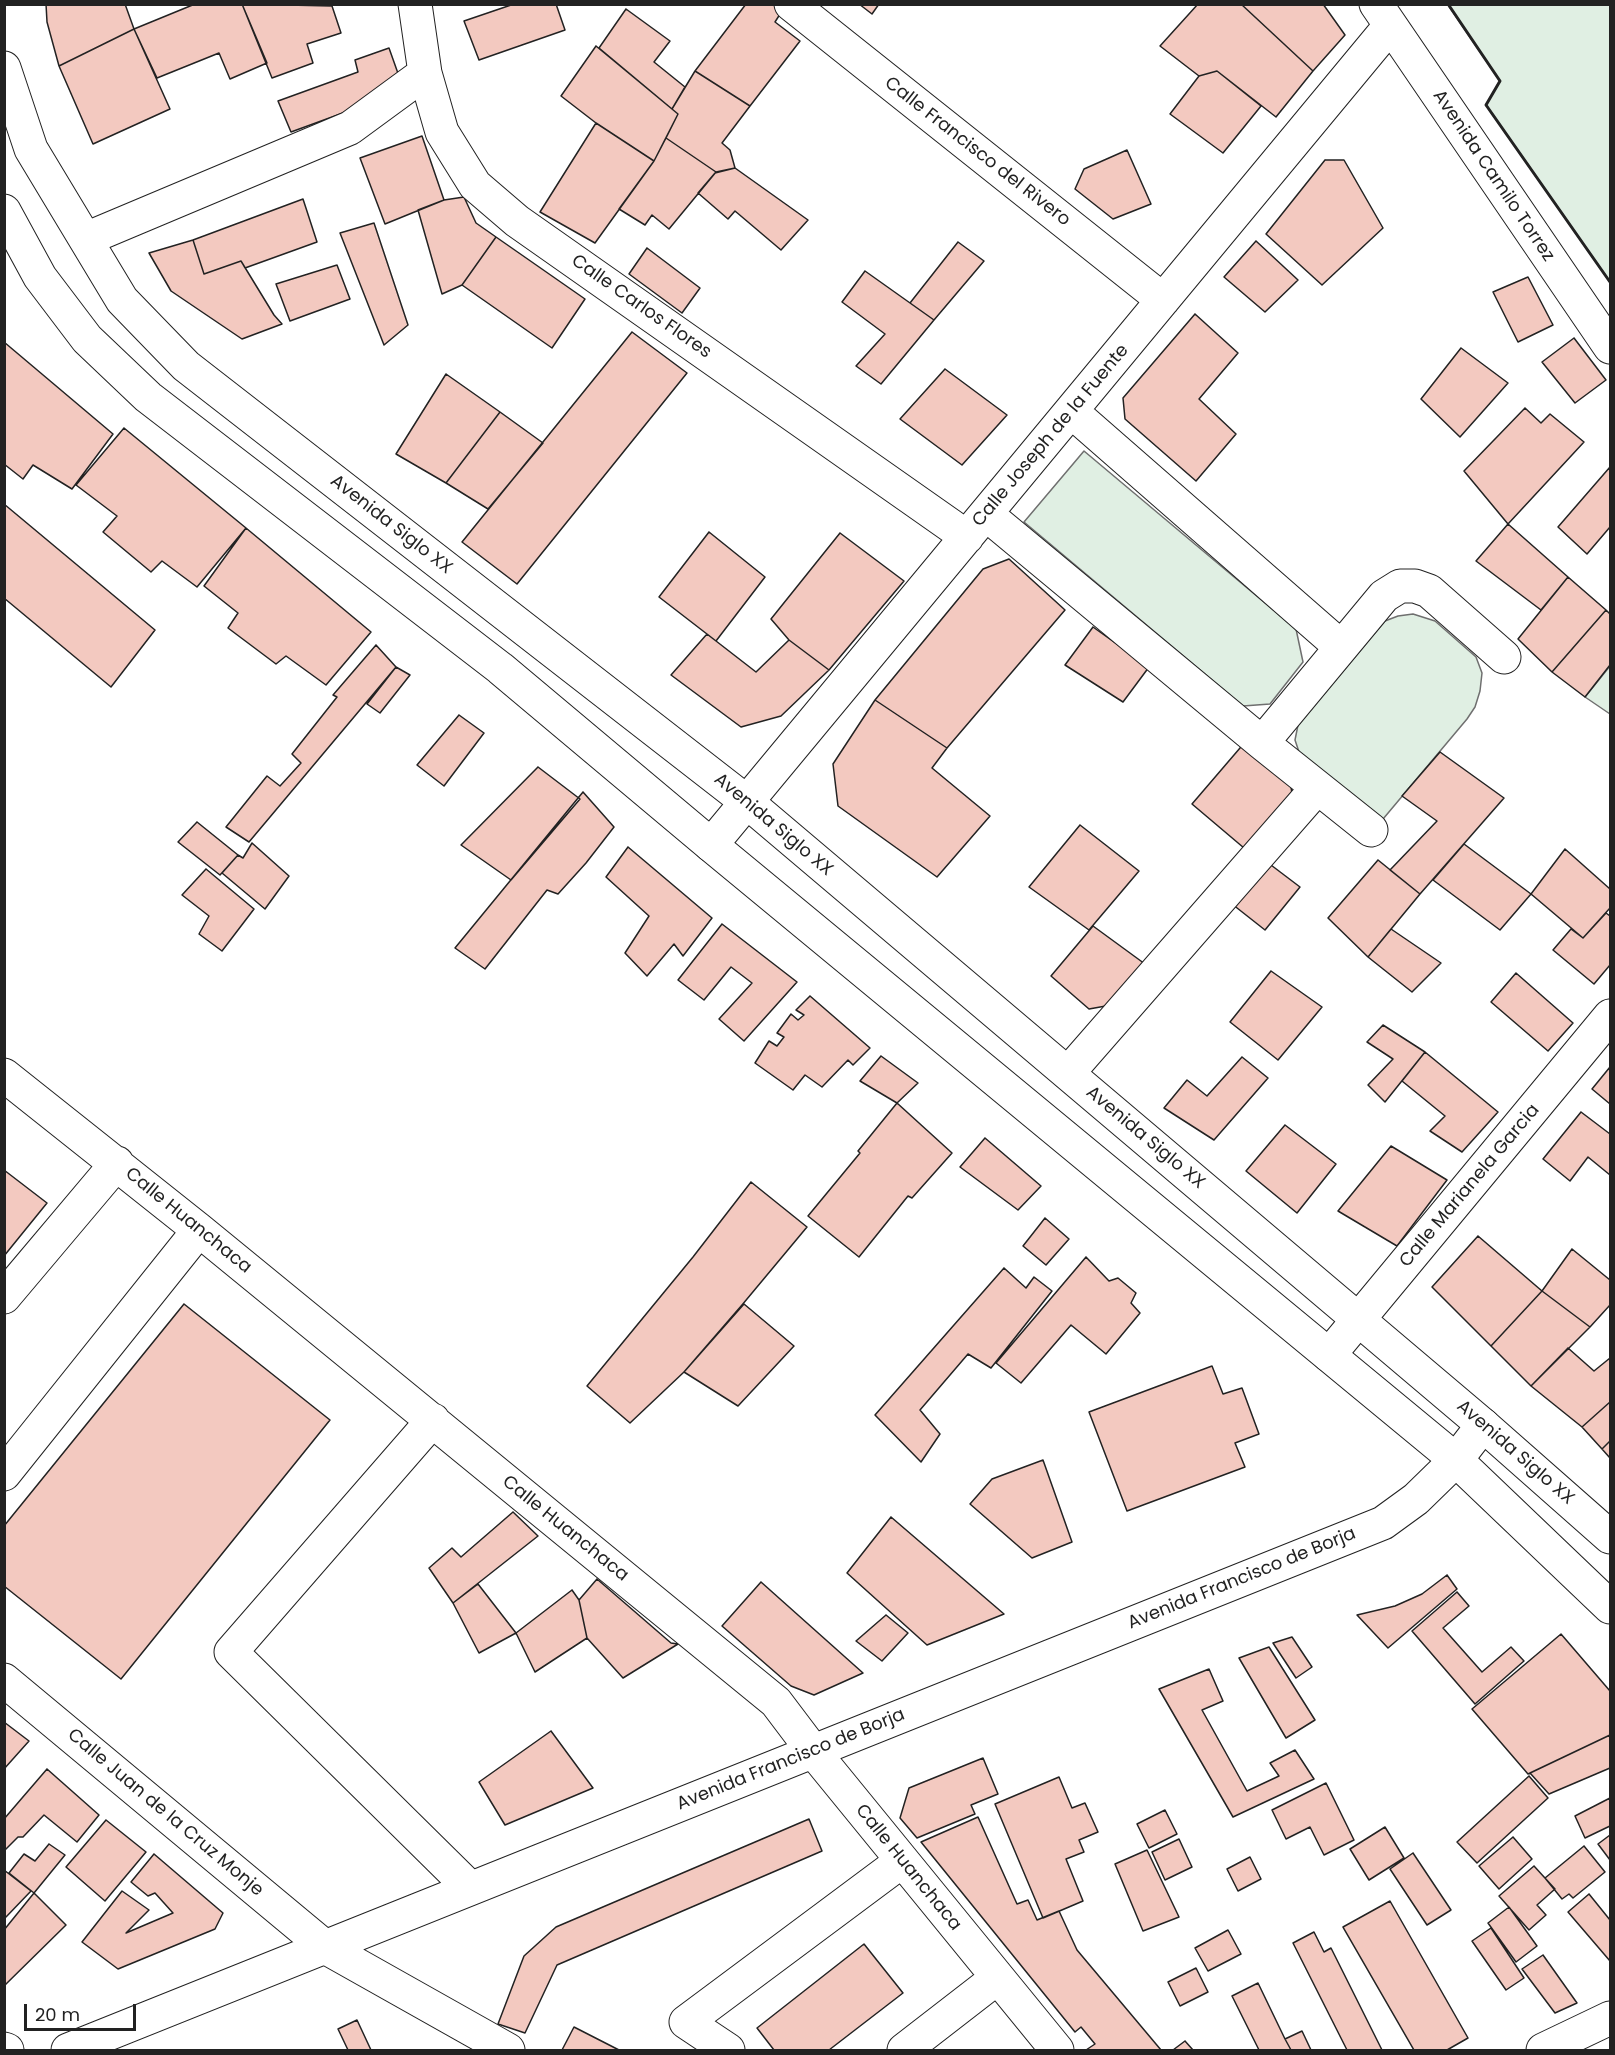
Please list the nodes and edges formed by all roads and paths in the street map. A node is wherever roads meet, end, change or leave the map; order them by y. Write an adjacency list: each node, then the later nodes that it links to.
1 (415, 4): 5 (main road, Calle Carlos Flores)
2 (791, 4): 8 (main road, Calle Francisco del Rivero)
3 (1383, 15): 8 (main road, Calle Joseph de la Fuente); 9 (main road, Avenida Camilo Torrez)
4 (4, 68): 7 (main road, Avenida Siglo XX)
5 (425, 73): 7 (main road); 11 (main road, Calle Carlos Flores)
6 (4, 211): 18 (main road)
7 (86, 239): 16 (main road, Avenida Siglo XX)
8 (1163, 300): 10 (main road, Calle Joseph de la Fuente)
9 (1611, 347)
10 (1071, 411): 11 (main road, Calle Joseph de la Fuente); 12 (main road)
11 (976, 525): 14 (main road, Calle Carlos Flores); 16 (main road, Calle Joseph de la Fuente)
12 (1341, 647): 13 (main road); 14 (main road)
13 (1504, 657)
14 (1262, 742): 15 (main road, Calle Carlos Flores)
15 (1317, 788): 17 (main road, Calle Carlos Flores); 20 (main road)
16 (747, 802): 18 (main road, Calle Joseph de la Fuente); 20 (main road, Avenida Siglo XX)
17 (1371, 830)
18 (711, 845): 26 (main road)
19 (1611, 1016): 25 (main road, Calle Marianela Garcia)
20 (1068, 1073): 25 (main road, Avenida Siglo XX)
21 (4, 1075): 22 (main road, Calle Huanchaca)
22 (117, 1164): 23 (main road, Calle Huanchaca); 24 (main road)
23 (199, 1230): 27 (main road, Calle Huanchaca); 30 (main road)
24 (4, 1297)
25 (1359, 1320): 26 (main road, Calle Marianela Garcia); 28 (main road, Avenida Siglo XX)
26 (1329, 1355): 29 (main road)
27 (433, 1420): 34 (main road, Calle Huanchaca); 36 (main road)
28 (1483, 1425): 29 (main road, Avenida Francisco de Borja); 31 (main road, Avenida Siglo XX)
29 (1456, 1460): 32 (main road); 34 (main road, Avenida Francisco de Borja)
30 (4, 1474)
31 (1611, 1537)
32 (1611, 1607)
33 (4, 1680): 37 (main road, Calle Juan de la Cruz Monje)
34 (813, 1751): 35 (main road, Calle Huanchaca); 36 (main road, Avenida Francisco de Borja)
35 (902, 1861): 38 (main road, Calle Huanchaca); 42 (main road)
36 (470, 1888): 37 (main road, Avenida Francisco de Borja)
37 (325, 1947): 40 (main road, Avenida Francisco de Borja); 41 (main road, Calle Juan de la Cruz Monje)
38 (997, 1978): 43 (main road); 44 (main road, Calle Huanchaca)
39 (1611, 2019): 45 (main road)
40 (68, 2050)
41 (508, 2050)
42 (728, 2050)
43 (904, 2050)
44 (1057, 2050)
45 (1543, 2050)

